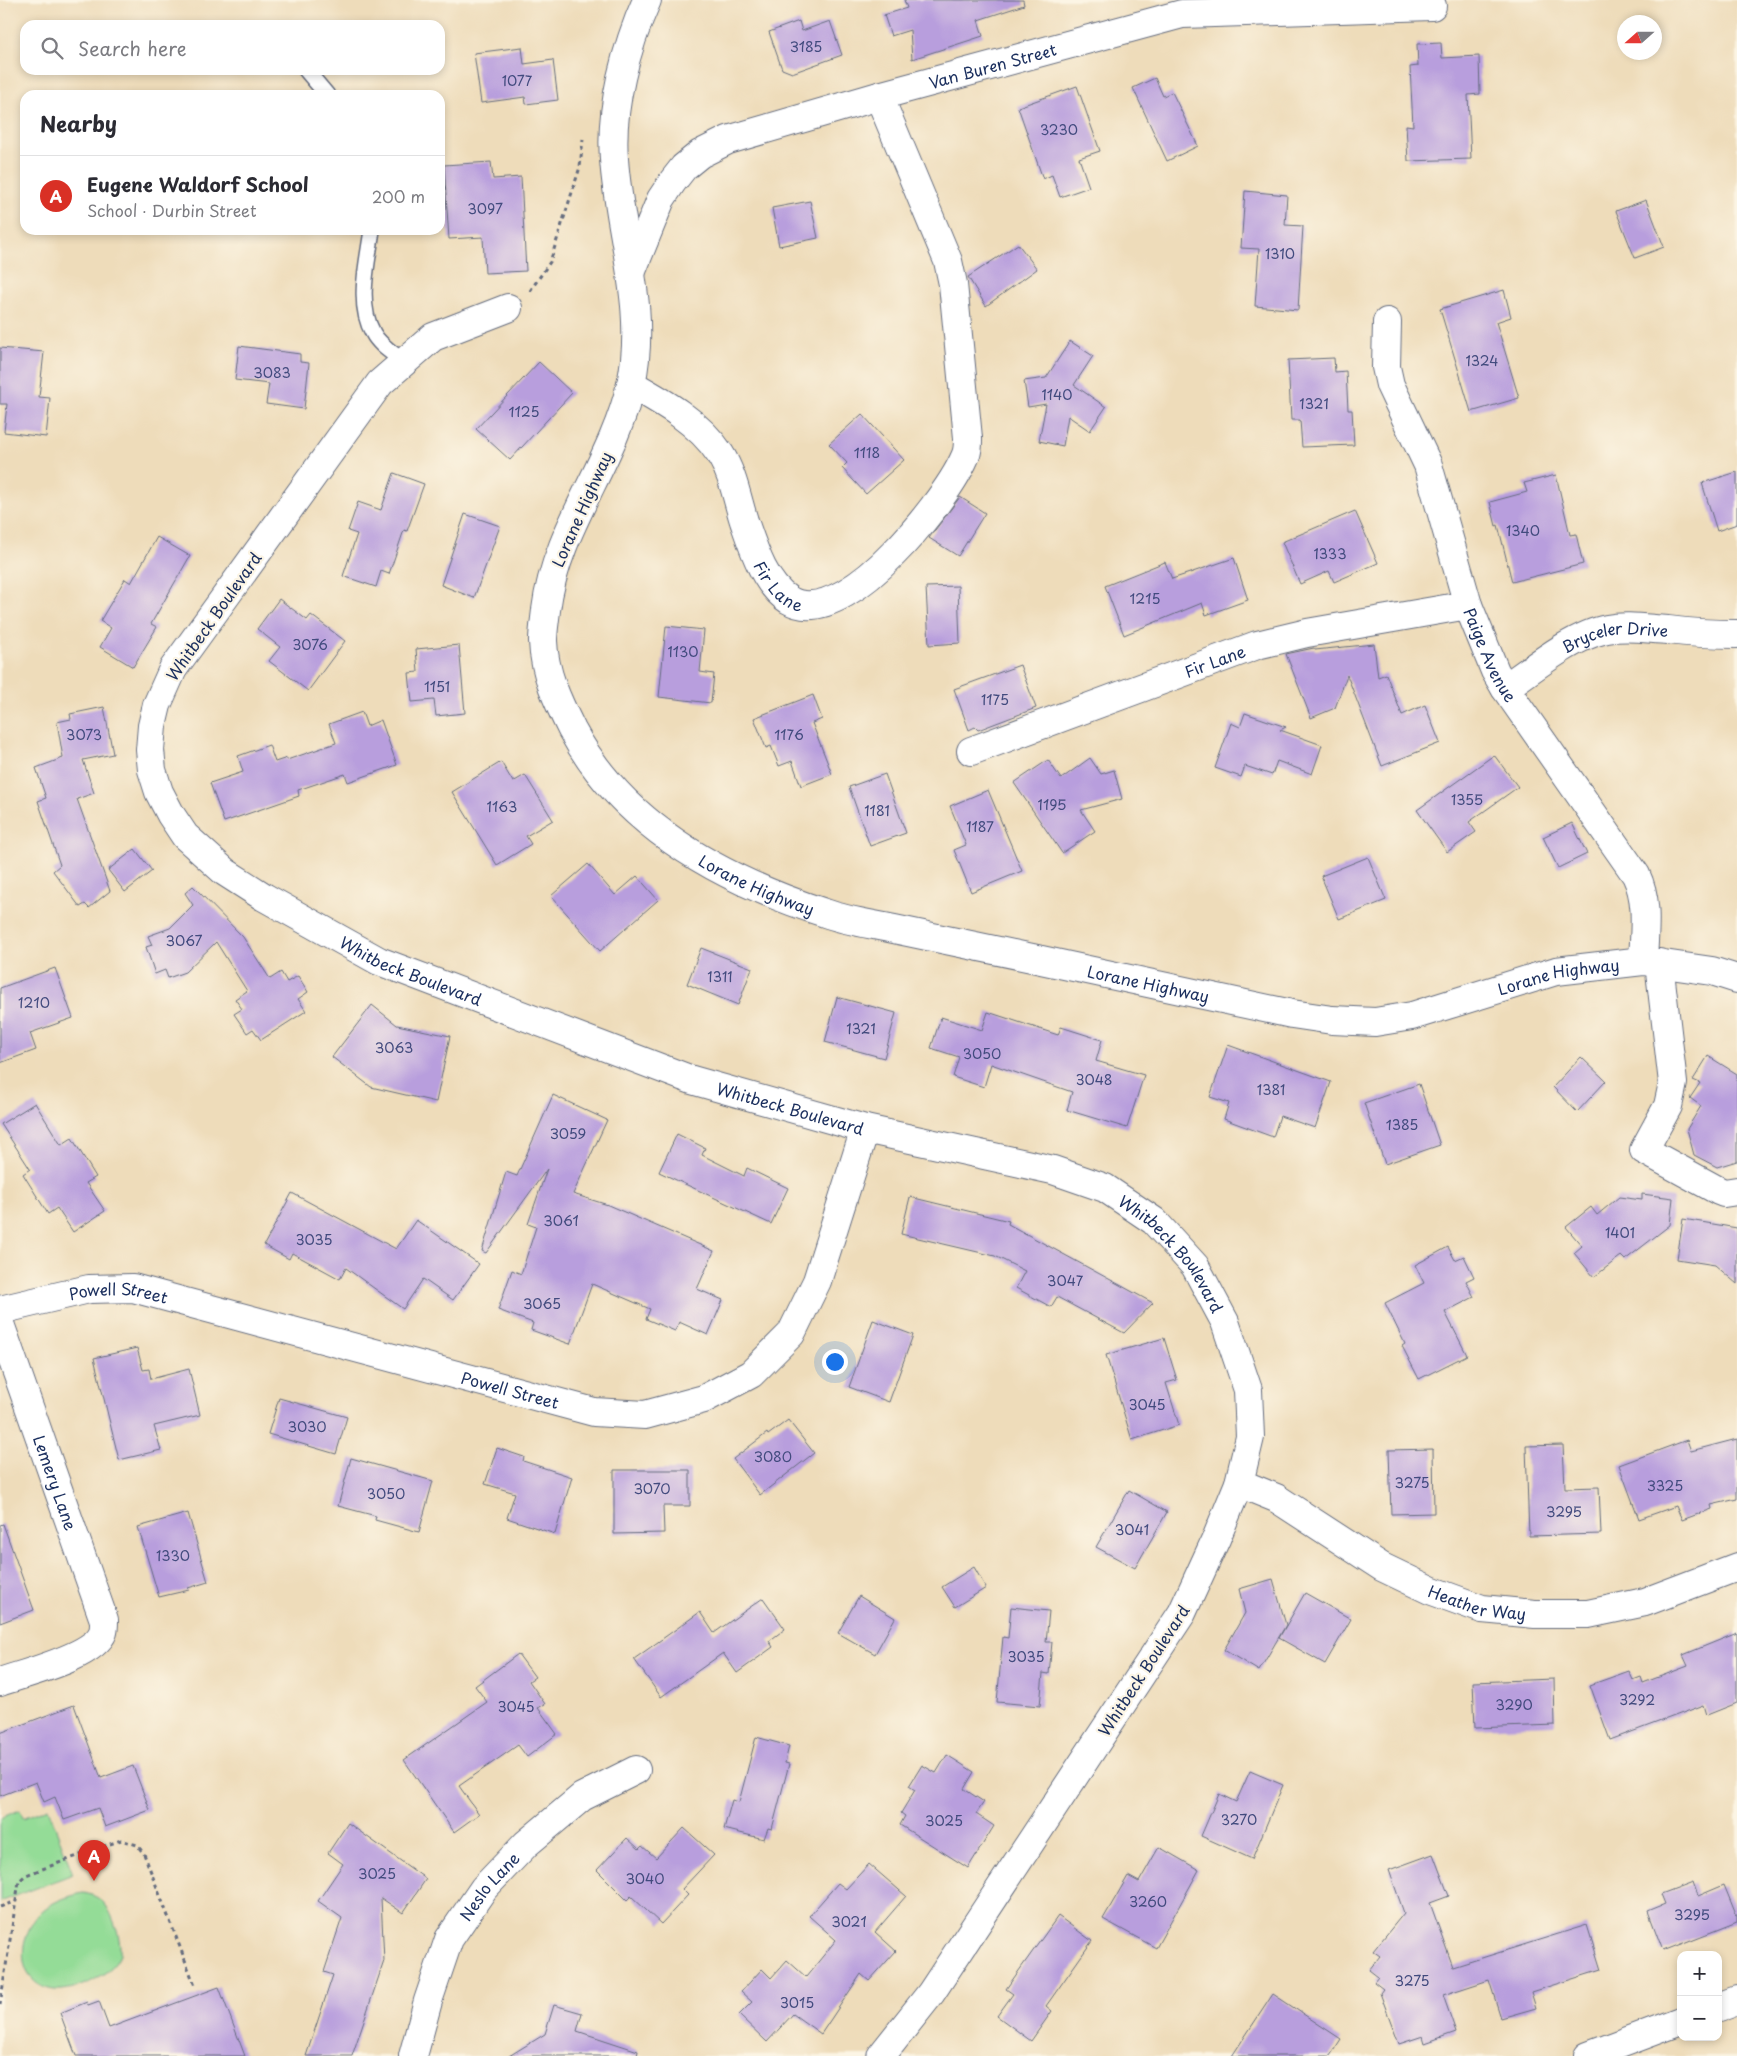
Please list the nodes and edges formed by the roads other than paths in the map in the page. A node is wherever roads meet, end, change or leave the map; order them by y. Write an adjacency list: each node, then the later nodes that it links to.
1 (647, 0): 7 (street, Lorane Highway)
2 (1432, 6): 5 (street, Van Buren Street)
3 (310, 75): 4 (lane)
4 (324, 90)
5 (879, 96): 7 (street, Van Buren Street); 11 (street, Fir Lane)
6 (371, 235): 10 (lane)
7 (631, 273): 11 (street, Lorane Highway)
8 (508, 308): 10 (street, Whitbeck Boulevard)
9 (1387, 322): 12 (street, Paige Avenue)
10 (404, 362): 18 (street, Whitbeck Boulevard)
11 (631, 384): 16 (street, Lorane Highway)
12 (1468, 605): 14 (street, Paige Avenue); 15 (street, Fir Lane)
13 (1737, 634): 14 (street, Bryceler Drive)
14 (1504, 688): 16 (street, Paige Avenue)
15 (971, 751)
16 (1651, 962): 17 (street, Lorane Highway); 19 (street, Paige Avenue)
17 (1737, 979)
18 (865, 1128): 20 (street, Powell Street); 22 (street, Whitbeck Boulevard)
19 (1737, 1191)
20 (0, 1310)
21 (0, 1324): 24 (street, Lemery Lane)
22 (1238, 1483): 23 (street, Heather Way); 30 (street, Whitbeck Boulevard)
23 (1737, 1567)
24 (0, 1682)
25 (636, 1770): 29 (street, Neslo Lane)
26 (1737, 2000): 27 (street)
27 (1722, 2006)
28 (1677, 2023): 31 (street)
29 (413, 2056)
30 (881, 2056)
31 (1588, 2056)

